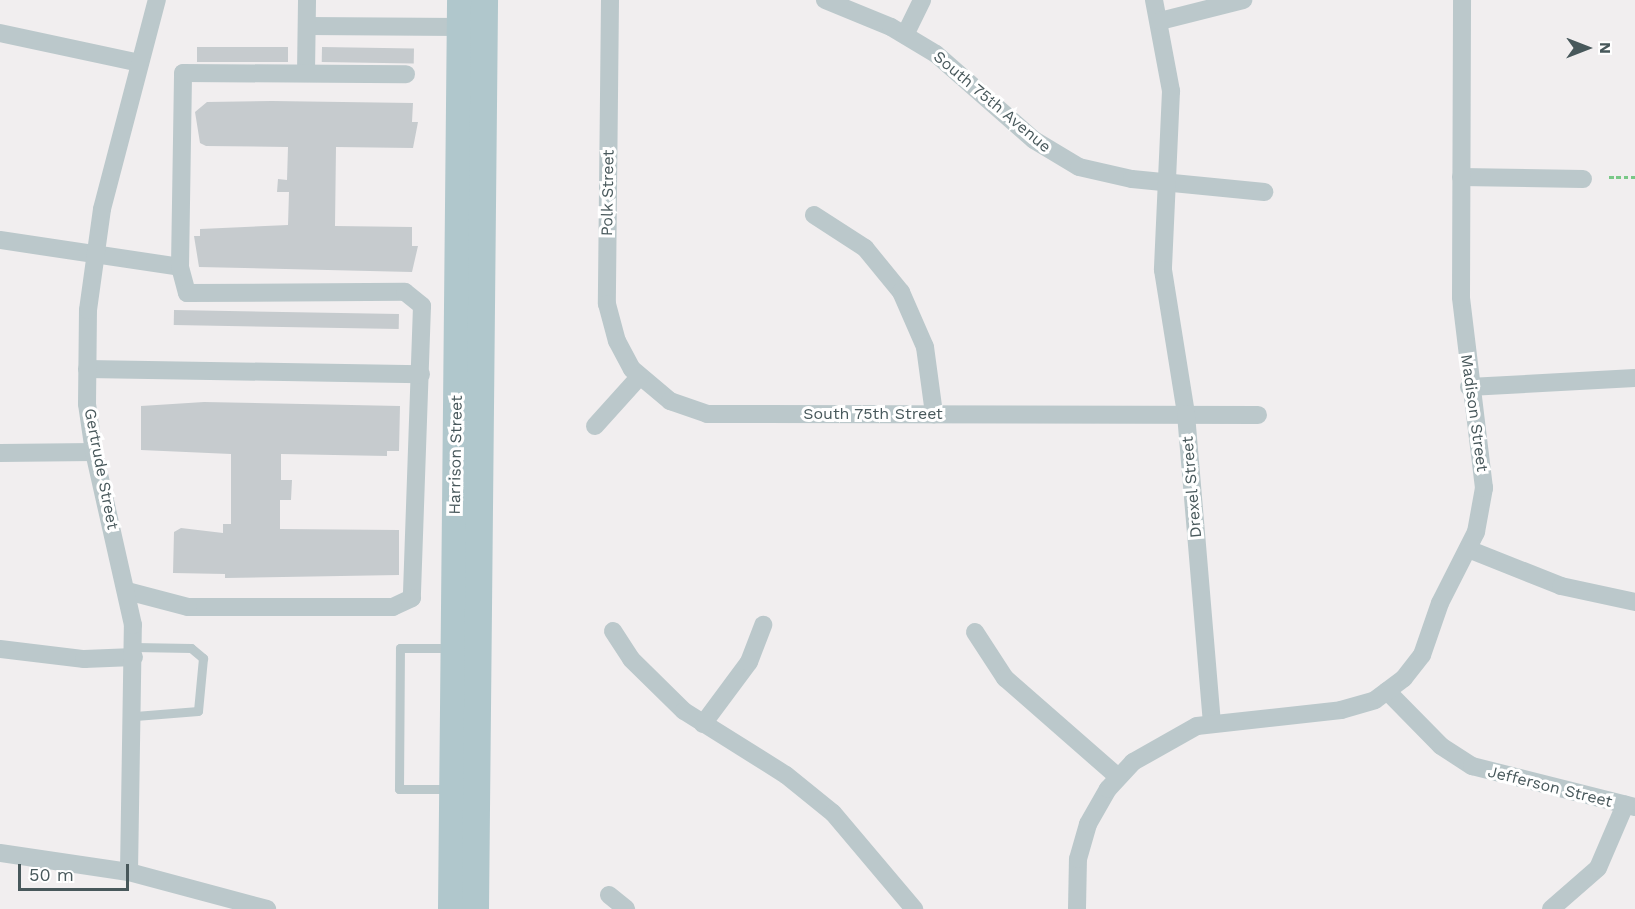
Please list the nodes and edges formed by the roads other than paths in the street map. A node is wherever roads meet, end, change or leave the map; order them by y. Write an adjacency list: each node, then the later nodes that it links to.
1 (157, 0): 16 (street, Gertrude Street)
2 (307, 0): 12 (street)
3 (460, 0): 13 (main road, Harrison Street)
4 (484, 0): 44 (main road, Harrison Street)
5 (610, 0): 29 (street, Polk Street)
6 (825, 0): 15 (street, South 75th Avenue)
7 (922, 0): 15 (street)
8 (1154, 0): 11 (street, Drexel Street)
9 (1243, 0): 11 (street)
10 (1462, 0): 19 (street, Madison Street)
11 (1160, 21): 21 (street, Drexel Street)
12 (307, 26): 13 (street); 17 (street)
13 (460, 27): 44 (main road, Harrison Street)
14 (0, 33): 16 (street)
15 (905, 35): 21 (street, South 75th Avenue)
16 (140, 63): 25 (street, Gertrude Street)
17 (306, 73): 18 (street); 26 (street)
18 (406, 74)
19 (1461, 177): 20 (street); 31 (street, Madison Street)
20 (1582, 178)
21 (1167, 183): 22 (street, South 75th Avenue); 33 (street, Drexel Street)
22 (1264, 192)
23 (814, 215): 32 (street)
24 (0, 240): 25 (street)
25 (96, 254): 26 (street); 27 (street, Gertrude Street)
26 (180, 267): 28 (street)
27 (87, 369): 28 (street); 36 (street, Gertrude Street)
28 (421, 374): 39 (street)
29 (640, 376): 32 (street, South 75th Street); 35 (street)
30 (1635, 378): 31 (street)
31 (1470, 387): 38 (street, Madison Street)
32 (934, 414): 33 (street, South 75th Street)
33 (1186, 414): 34 (street, South 75th Street); 49 (street, Drexel Street)
34 (1258, 415)
35 (595, 426)
36 (94, 452): 37 (street); 39 (street, Gertrude Street)
37 (0, 453)
38 (1468, 549): 40 (street); 47 (street, Madison Street)
39 (127, 591): 46 (street, Gertrude Street)
40 (1635, 602)
41 (763, 625): 50 (street)
42 (613, 632): 50 (street)
43 (975, 632): 51 (street)
44 (467, 648): 52 (main road, Harrison Street); 52 (lane); 59 (main road, Harrison Street)
45 (0, 649): 46 (street)
46 (134, 652): 48 (street, Gertrude Street); 48 (lane)
47 (1387, 691): 49 (street, Madison Street); 53 (street, Jefferson Street)
48 (135, 716): 55 (street, Gertrude Street)
49 (1212, 723): 51 (street)
50 (703, 724): 61 (street)
51 (1118, 777): 62 (street)
52 (453, 789): 58 (main road, Harrison Street)
53 (1630, 806): 63 (street)
54 (0, 852): 55 (street)
55 (129, 872): 57 (street)
56 (609, 895): 60 (street)
57 (265, 909)
58 (451, 909)
59 (476, 909)
60 (626, 909)
61 (915, 909)
62 (1077, 909)
63 (1551, 909)

